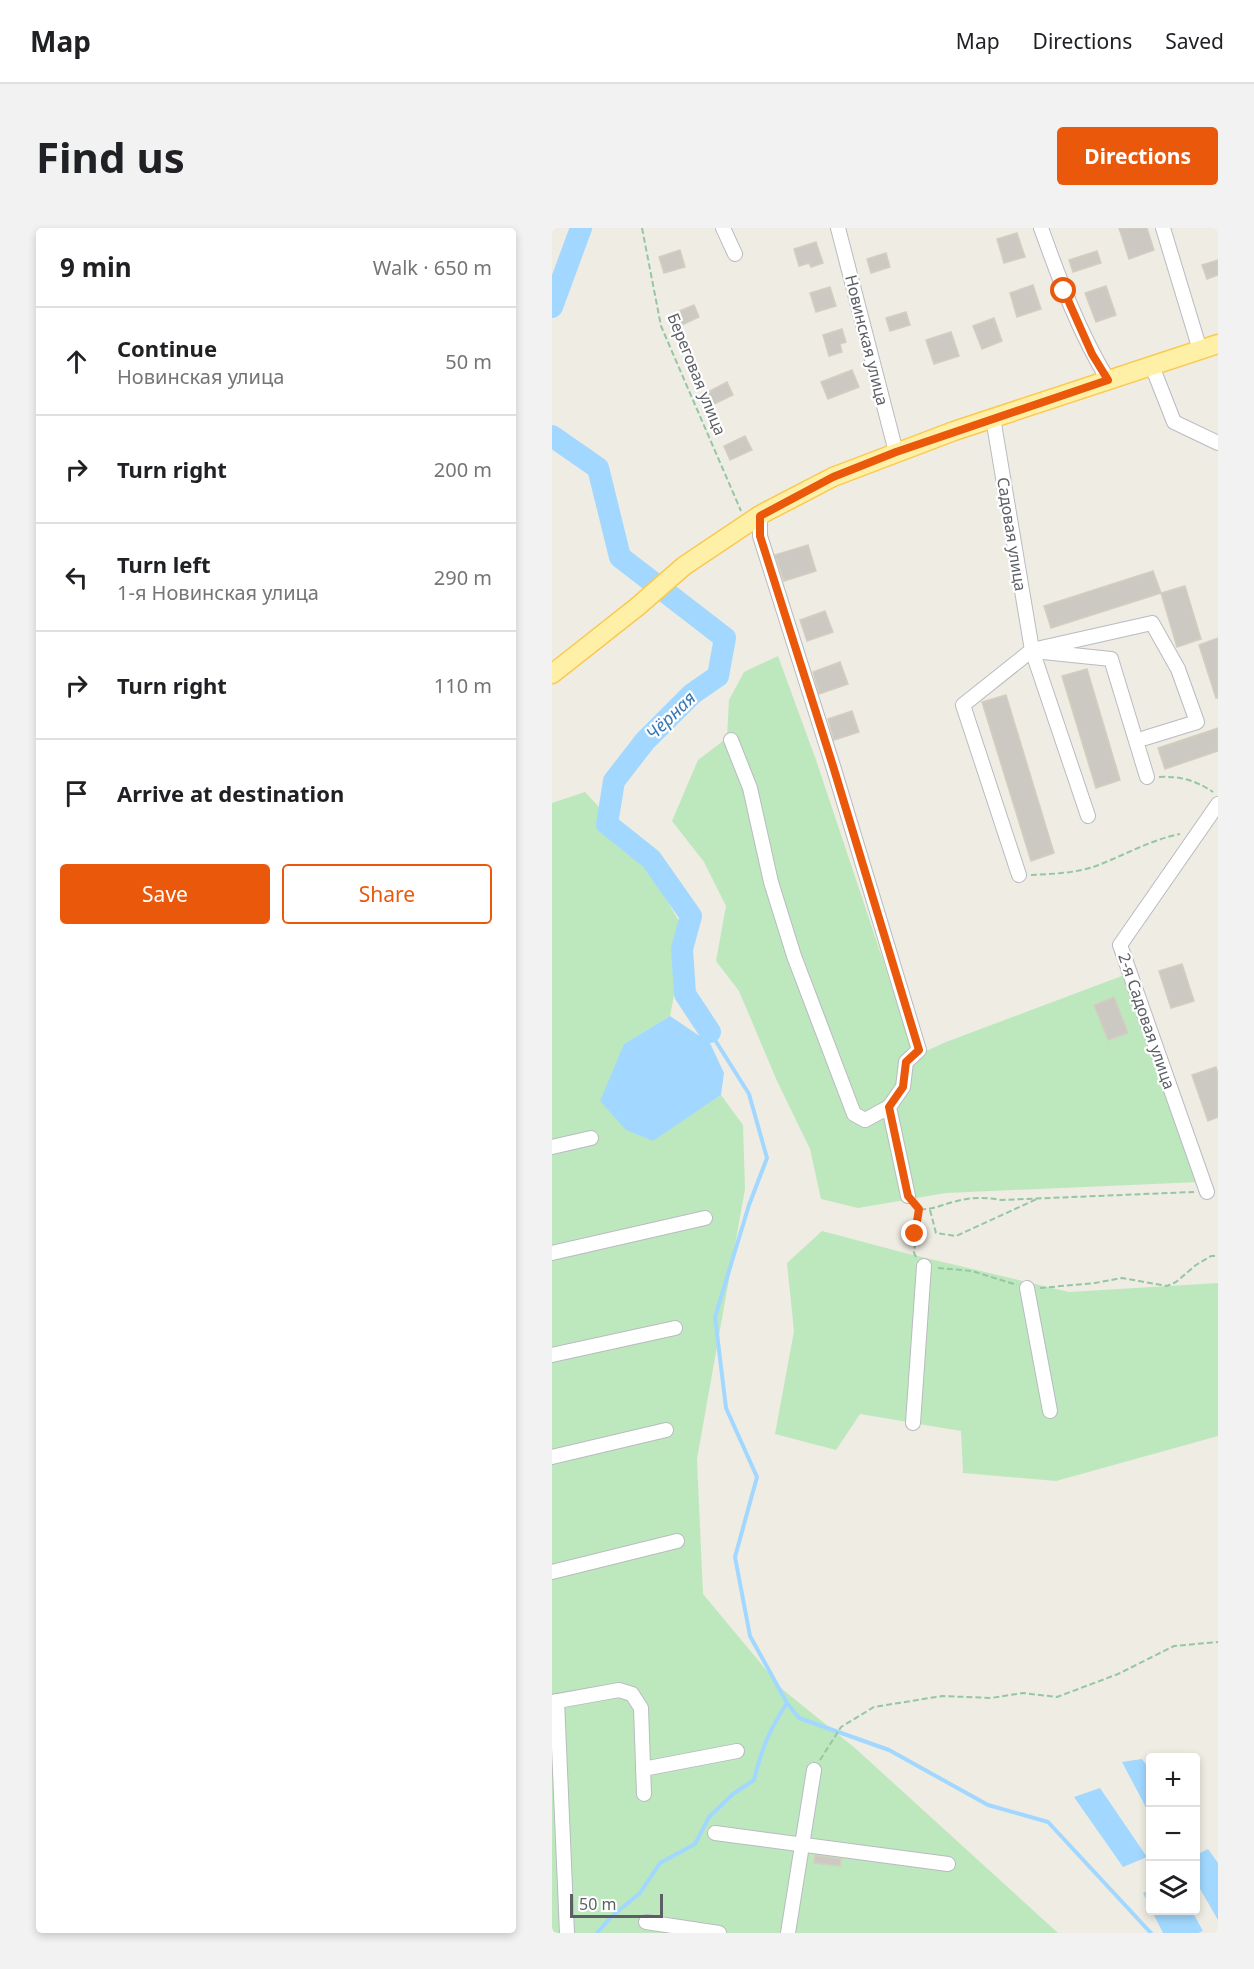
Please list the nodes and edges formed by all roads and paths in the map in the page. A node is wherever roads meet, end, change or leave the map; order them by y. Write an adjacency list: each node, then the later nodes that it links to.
1 (642, 228): 14 (path, Береговая улица)
2 (723, 228): 6 (street)
3 (838, 228): 13 (street, Новинская улица)
4 (1041, 228): 10 (street)
5 (1163, 228): 8 (street)
6 (735, 254)
7 (1218, 344): 8 (main road)
8 (1200, 350): 9 (main road)
9 (1152, 366): 10 (main road); 12 (street)
10 (1108, 380): 11 (main road)
11 (993, 418): 13 (main road); 15 (street, Садовая улица)
12 (1218, 443)
13 (896, 452): 14 (main road)
14 (754, 520): 16 (main road); 25 (street)
15 (1032, 651): 17 (street); 19 (street); 22 (street, Садовая улица); 24 (street)
16 (552, 674)
17 (1144, 738)
18 (731, 740): 25 (street)
19 (1147, 777): 20 (path)
20 (1218, 796)
21 (1218, 804): 23 (street, 2-я Садовая улица)
22 (1088, 816)
23 (1200, 830): 24 (path); 28 (street, 2-я Садовая улица)
24 (1019, 875)
25 (889, 1107): 29 (street)
26 (591, 1138): 27 (street)
27 (552, 1148)
28 (1207, 1192): 30 (path)
29 (908, 1196): 31 (path)
30 (1040, 1198): 32 (path); 32 (path)
31 (919, 1209): 32 (path); 36 (path)
32 (930, 1210)
33 (705, 1218): 34 (street)
34 (552, 1253)
35 (1218, 1256): 37 (path)
36 (924, 1266): 37 (path); 41 (street)
37 (1027, 1288): 40 (street)
38 (675, 1328): 39 (street)
39 (552, 1355)
40 (1050, 1411)
41 (913, 1423)
42 (666, 1430): 43 (street)
43 (552, 1456)
44 (677, 1541): 45 (street)
45 (552, 1572)
46 (1218, 1642): 50 (path)
47 (555, 1701): 49 (street); 56 (street)
48 (737, 1751): 49 (street)
49 (643, 1769): 51 (street)
50 (814, 1770): 53 (street)
51 (644, 1794)
52 (716, 1833): 53 (street)
53 (802, 1845): 54 (street); 58 (street)
54 (948, 1864)
55 (646, 1922): 57 (street)
56 (567, 1933)
57 (719, 1933)
58 (788, 1933)

